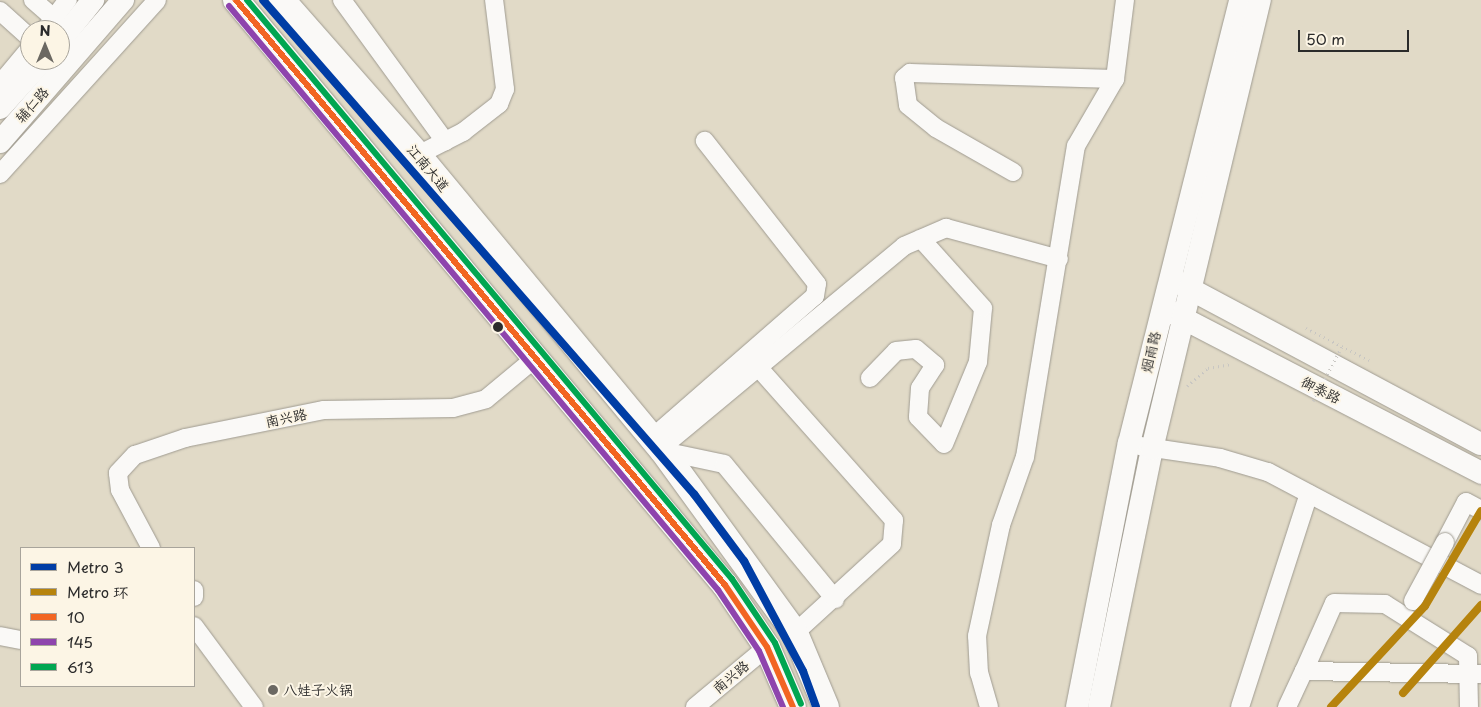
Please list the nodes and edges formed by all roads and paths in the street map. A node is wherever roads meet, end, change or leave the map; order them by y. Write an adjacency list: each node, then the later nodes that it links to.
1 (33, 0): 14 (street)
2 (68, 0): 15 (street)
3 (93, 0): 17 (main road)
4 (123, 0): 25 (main road, 辅仁路)
5 (156, 0): 28 (street)
6 (282, 0): 26 (highway, 江南大道)
7 (342, 0): 23 (street)
8 (494, 0): 23 (street)
9 (1125, 0): 20 (street)
10 (1240, 0): 31 (main road, 烟雨路)
11 (1260, 0): 32 (main road, 烟雨路)
12 (234, 3): 37 (highway)
13 (0, 11): 16 (street)
14 (46, 20)
15 (52, 20)
16 (20, 29)
17 (70, 29)
18 (20, 60): 21 (street)
19 (34, 70): 22 (main road, 辅仁路)
20 (1115, 79): 27 (street); 30 (street)
21 (0, 84)
22 (0, 108)
23 (445, 141): 26 (street)
24 (704, 141): 46 (street)
25 (0, 142)
26 (418, 155): 46 (highway, 江南大道)
27 (1013, 172)
28 (0, 174)
29 (921, 239): 30 (street); 40 (street); 41 (street)
30 (1059, 259): 66 (street)
31 (1169, 277): 32 (main road, 御泰路); 33 (main road, 烟雨路)
32 (1190, 289): 34 (main road, 烟雨路); 44 (main road, 御泰路)
33 (1162, 307): 34 (main road, 御泰路); 45 (main road, 烟雨路)
34 (1182, 318): 47 (main road, 烟雨路); 48 (main road, 御泰路)
35 (1302, 326): 36 (path)
36 (1342, 346): 38 (path); 43 (path, bridge)
37 (533, 360): 51 (street, 南兴路); 59 (highway)
38 (1369, 360)
39 (1238, 366): 42 (path)
40 (758, 367): 46 (street); 53 (street)
41 (870, 378)
42 (1184, 395)
43 (1313, 401)
44 (1479, 442)
45 (1129, 443): 47 (street); 67 (main road, 烟雨路)
46 (659, 446): 53 (street); 56 (highway, 江南大道)
47 (1152, 449): 49 (street); 68 (main road, 烟雨路)
48 (1481, 473)
49 (1309, 494): 52 (street); 69 (street)
50 (1481, 510): 54 (street, bridge)
51 (150, 547)
52 (1481, 585)
53 (835, 599): 56 (street)
54 (1409, 609): 60 (street); 61 (street)
55 (195, 627): 62 (street)
56 (795, 632): 65 (highway, 江南大道)
57 (0, 636): 58 (street)
58 (20, 640)
59 (767, 647): 63 (street, 南兴路); 64 (highway)
60 (1304, 671): 61 (street); 70 (street)
61 (1475, 673): 71 (street)
62 (254, 707)
63 (695, 707)
64 (792, 707)
65 (826, 707)
66 (989, 707)
67 (1077, 707)
68 (1099, 707)
69 (1240, 707)
70 (1288, 707)
71 (1469, 707)

